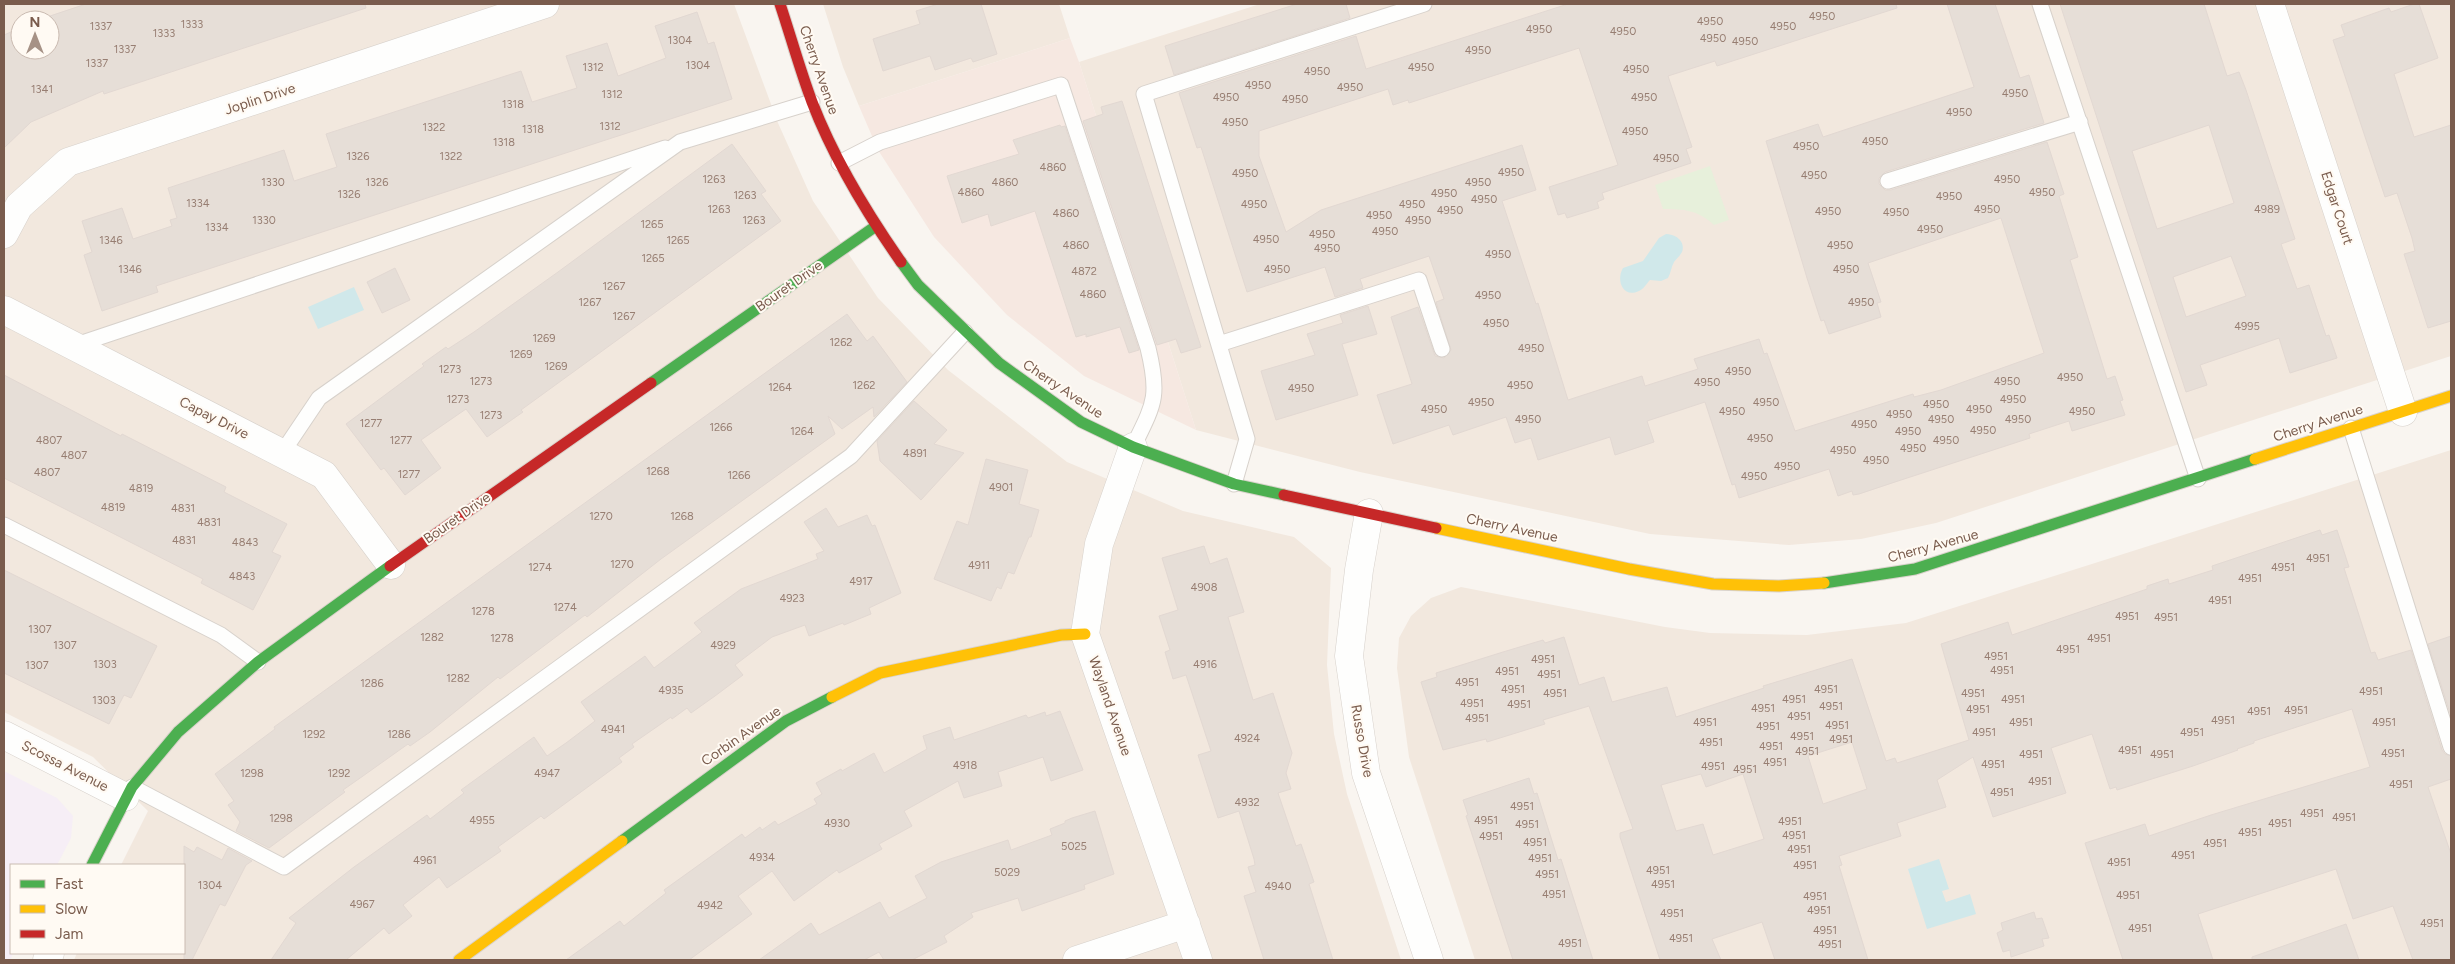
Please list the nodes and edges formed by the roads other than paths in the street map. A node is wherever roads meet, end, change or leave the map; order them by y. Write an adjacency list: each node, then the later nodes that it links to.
1 (545, 4): 12 (street, Joplin Drive)
2 (780, 4): 6 (street, Cherry Avenue)
3 (1424, 4): 15 (lane)
4 (2040, 4): 7 (lane)
5 (2270, 4): 19 (street, Edgar Court)
6 (812, 102): 8 (lane); 9 (street, Cherry Avenue)
7 (2080, 122): 10 (lane); 23 (lane)
8 (680, 142): 16 (lane); 22 (lane)
9 (839, 163): 11 (street, Cherry Avenue); 21 (lane)
10 (1888, 181)
11 (876, 226): 14 (street, Cherry Avenue); 27 (street, Bouret Drive)
12 (4, 234)
13 (4, 310): 16 (street, Capay Drive)
14 (965, 332): 21 (street, Cherry Avenue); 32 (lane)
15 (1219, 344): 17 (lane); 24 (lane)
16 (73, 346): 22 (street, Capay Drive)
17 (1442, 349)
18 (2451, 396): 19 (street, Cherry Avenue)
19 (2403, 412): 20 (street, Cherry Avenue)
20 (2351, 428): 23 (street, Cherry Avenue); 31 (lane)
21 (1133, 447): 24 (street, Cherry Avenue); 28 (street, Wayland Avenue)
22 (282, 453): 27 (street, Capay Drive)
23 (2198, 479): 25 (street, Cherry Avenue)
24 (1234, 484): 25 (street, Cherry Avenue)
25 (1369, 513): 38 (street, Russo Drive)
26 (4, 525): 29 (lane)
27 (391, 565): 29 (street, Bouret Drive)
28 (1085, 634): 34 (street, Wayland Avenue); 35 (street, Corbin Avenue)
29 (258, 662): 32 (street, Bouret Drive)
30 (4, 735): 32 (street, Scossa Avenue)
31 (2451, 747)
32 (128, 792): 33 (street, Bouret Drive)
33 (92, 864)
34 (1186, 924): 36 (street); 37 (street, Wayland Avenue)
35 (459, 960)
36 (1077, 960)
37 (1198, 960)
38 (1428, 960)

